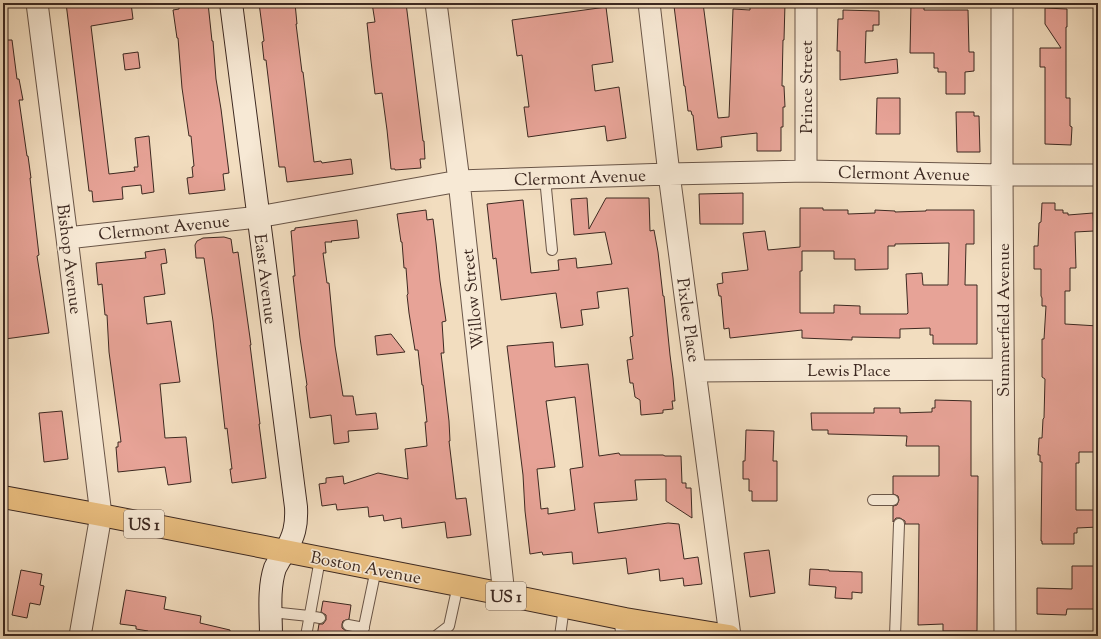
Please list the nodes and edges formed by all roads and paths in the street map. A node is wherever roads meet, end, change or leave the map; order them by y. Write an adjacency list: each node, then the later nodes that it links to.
1 (36, 3): 14 (street, Bishop Avenue)
2 (231, 3): 13 (street, East Avenue)
3 (436, 3): 12 (street, Willow Street)
4 (649, 3): 8 (street, Pixlee Place)
5 (806, 3): 7 (street, Prince Street)
6 (1002, 3): 9 (street, Summerfield Avenue)
7 (806, 171): 8 (street, Clermont Avenue); 9 (street, Clermont Avenue)
8 (670, 174): 11 (street, Clermont Avenue); 17 (street, Pixlee Place)
9 (1002, 175): 10 (street, Clermont Avenue); 16 (street, Summerfield Avenue)
10 (1098, 175)
11 (545, 178): 12 (street, Clermont Avenue); 15 (lane)
12 (459, 181): 13 (street, Clermont Avenue); 27 (street, Willow Street)
13 (258, 217): 14 (street, Clermont Avenue); 23 (street, East Avenue)
14 (67, 238): 21 (street, Bishop Avenue)
15 (552, 250)
16 (1003, 369): 17 (street, Lewis Place); 42 (street, Summerfield Avenue)
17 (696, 371): 40 (street, Pixlee Place)
18 (3, 497): 21 (main road, Boston Avenue / US 1)
19 (873, 500): 20 (lane)
20 (893, 500)
21 (101, 515): 23 (main road, Boston Avenue / US 1); 35 (street, Bishop Avenue)
22 (899, 524): 41 (lane)
23 (284, 552): 24 (main road, Boston Avenue / US 1); 29 (street, East Avenue)
24 (320, 559): 25 (main road, Boston Avenue / US 1); 30 (lane)
25 (376, 569): 26 (main road, Boston Avenue / US 1); 34 (lane)
26 (458, 585): 27 (main road, Boston Avenue / US 1); 38 (lane)
27 (504, 595): 28 (main road, Boston Avenue / US 1)
28 (564, 607): 33 (main road, Boston Avenue / US 1); 39 (lane)
29 (271, 612): 30 (lane); 36 (street, East Avenue)
30 (309, 616): 31 (lane); 37 (lane)
31 (320, 618)
32 (348, 625): 34 (lane)
33 (626, 628): 40 (main road, Boston Avenue / US 1)
34 (363, 632)
35 (80, 636)
36 (271, 636)
37 (306, 636)
38 (436, 636)
39 (560, 636)
40 (730, 636)
41 (894, 636)
42 (1005, 636)

